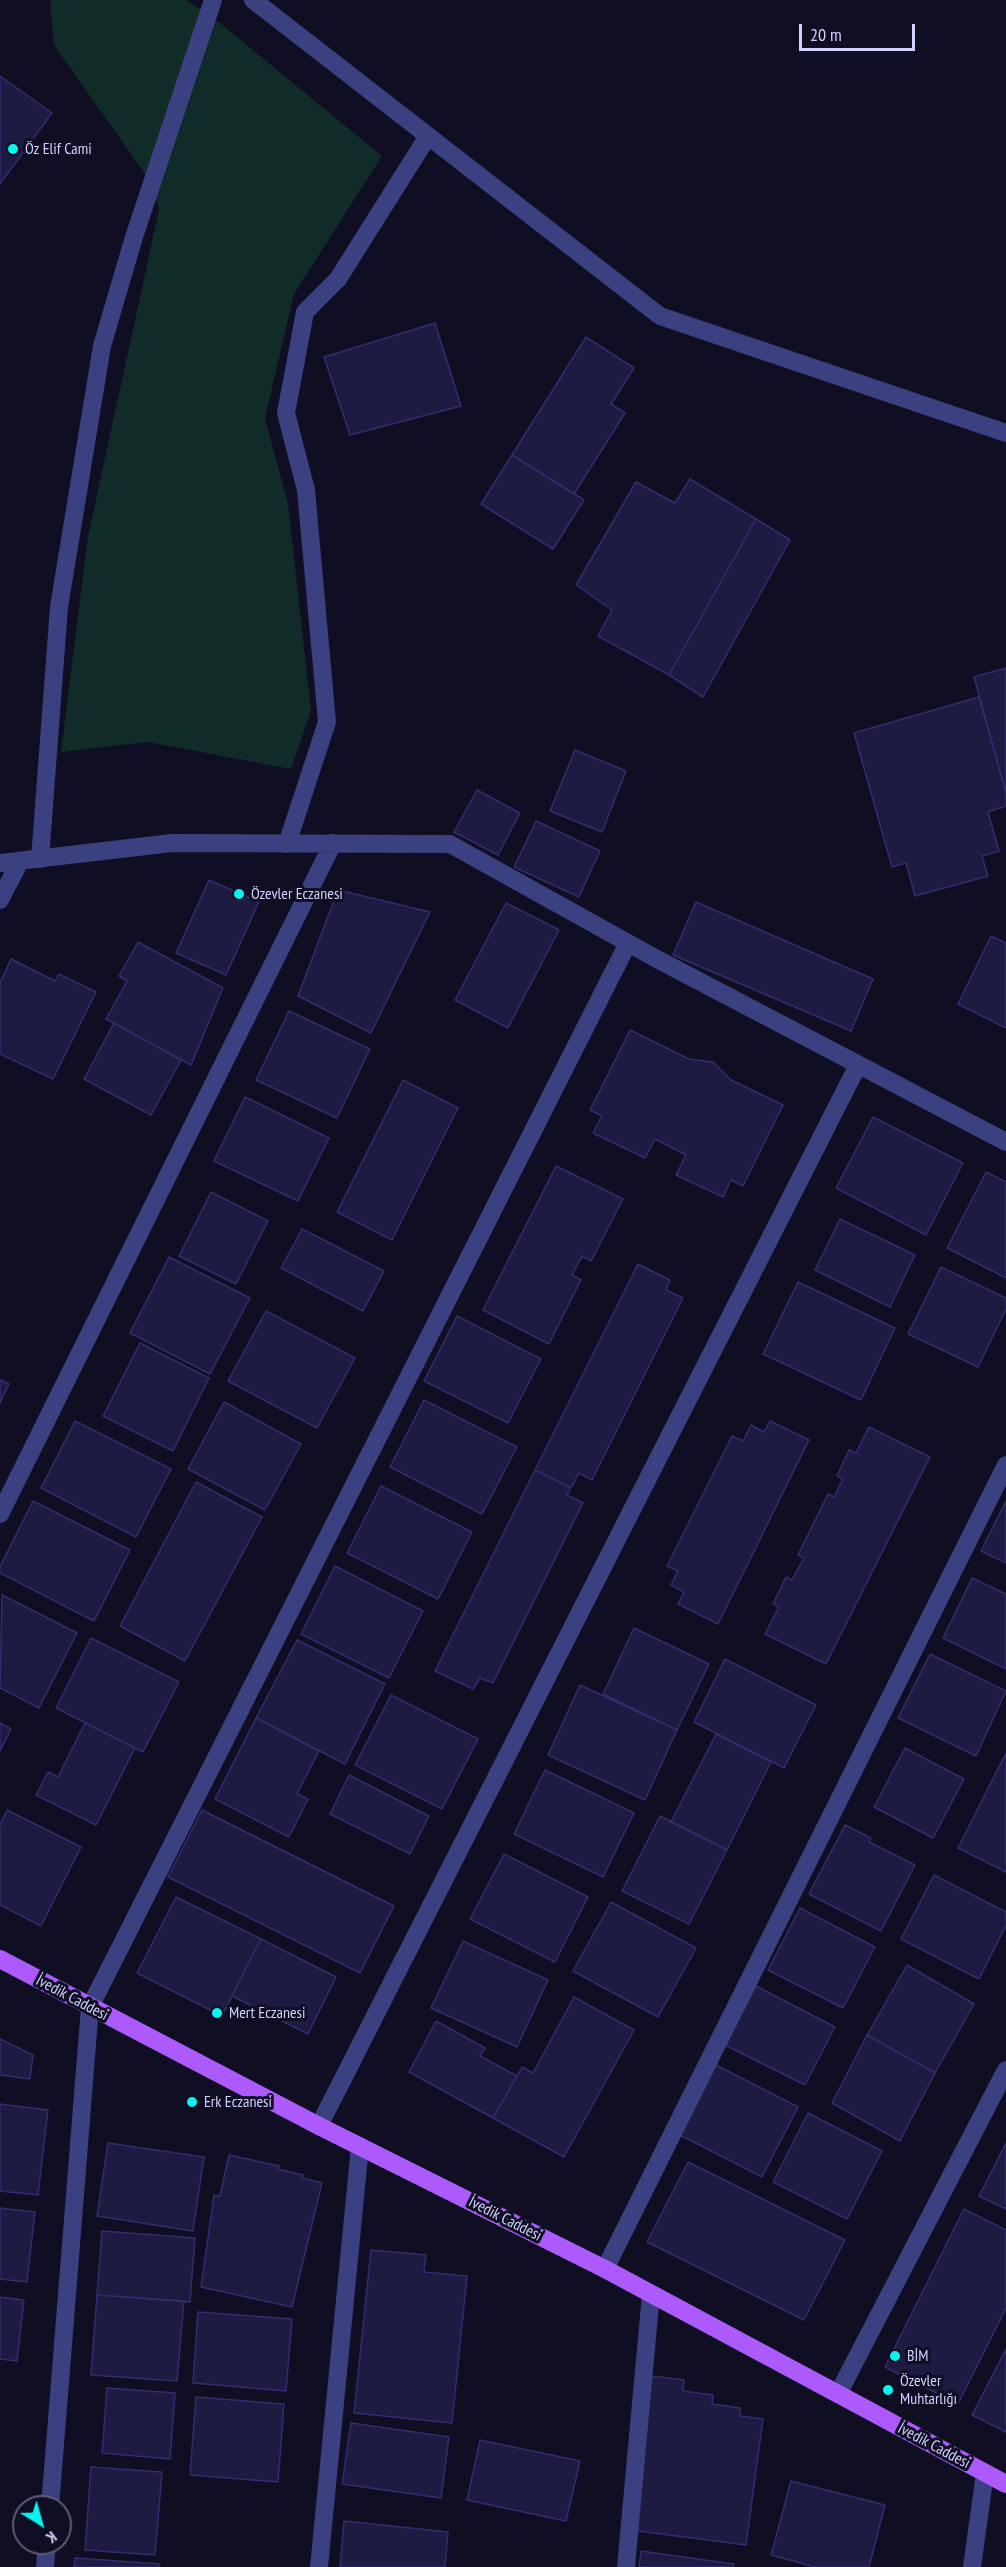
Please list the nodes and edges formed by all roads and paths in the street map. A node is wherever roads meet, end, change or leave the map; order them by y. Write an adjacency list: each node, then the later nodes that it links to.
1 (213, 0): 7 (street)
2 (253, 0): 3 (street)
3 (428, 136): 4 (street); 6 (street)
4 (1006, 433)
5 (333, 843): 6 (street); 11 (street); 15 (street)
6 (287, 844): 7 (street)
7 (40, 859): 8 (street)
8 (20, 861): 9 (street); 10 (street)
9 (0, 863)
10 (0, 900)
11 (628, 943): 12 (street); 17 (street)
12 (858, 1065): 13 (street); 19 (street)
13 (1006, 1142)
14 (1006, 1465): 21 (street)
15 (0, 1514)
16 (0, 1959): 17 (main road, İvedik Caddesi)
17 (90, 2007): 19 (main road, İvedik Caddesi); 26 (street)
18 (1006, 2070): 23 (street)
19 (319, 2126): 20 (main road, İvedik Caddesi)
20 (360, 2146): 21 (main road, İvedik Caddesi); 27 (street)
21 (605, 2269): 22 (main road, İvedik Caddesi)
22 (651, 2294): 23 (main road, İvedik Caddesi); 28 (street)
23 (838, 2394): 24 (main road, İvedik Caddesi)
24 (985, 2473): 25 (main road, İvedik Caddesi); 29 (street)
25 (1006, 2484)
26 (51, 2495)
27 (318, 2567)
28 (626, 2567)
29 (972, 2567)

